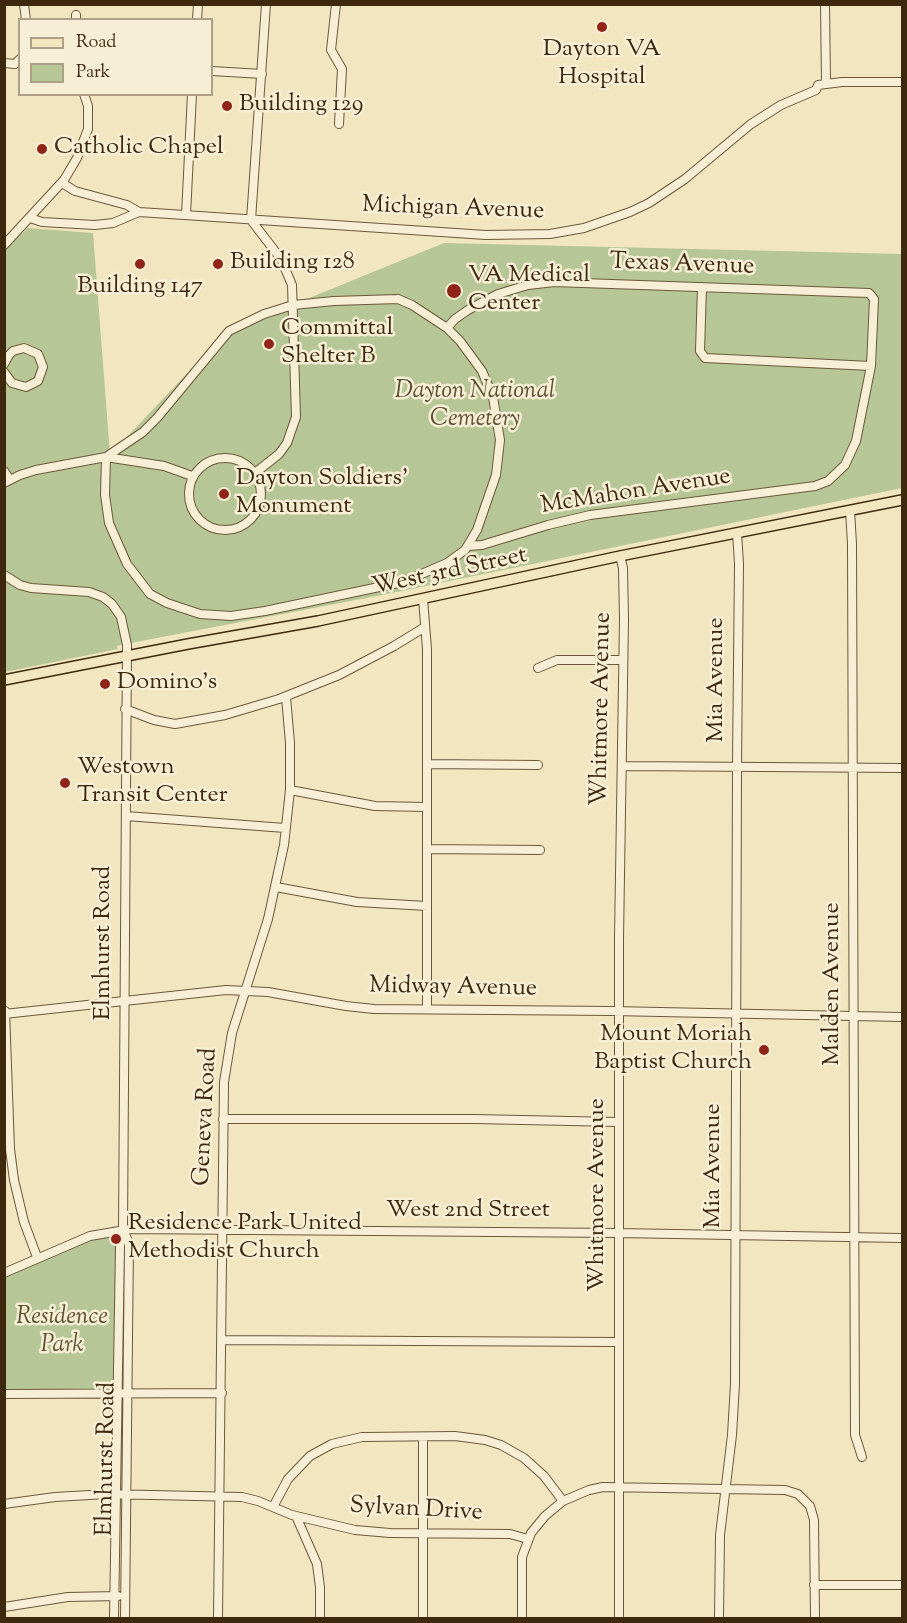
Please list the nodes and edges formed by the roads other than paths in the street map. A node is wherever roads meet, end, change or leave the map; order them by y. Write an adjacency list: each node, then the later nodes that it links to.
1 (266, 4): 7 (street)
2 (336, 4): 12 (street)
3 (825, 4): 9 (street)
4 (18, 61): 5 (street)
5 (4, 63)
6 (213, 71): 7 (street)
7 (262, 74): 17 (street)
8 (903, 82): 9 (street, Michigan Avenue)
9 (826, 84): 17 (street, Michigan Avenue)
10 (84, 96): 13 (street)
11 (192, 96): 15 (street)
12 (339, 124)
13 (62, 183): 14 (street, Michigan Avenue); 16 (street)
14 (139, 212): 15 (street, Michigan Avenue); 16 (street, Michigan Avenue)
15 (186, 215): 17 (street, Michigan Avenue)
16 (30, 218): 18 (street)
17 (251, 220): 20 (street)
18 (4, 245)
19 (702, 287): 21 (street, Texas Avenue); 23 (street); 23 (street, Texas Avenue)
20 (293, 305): 21 (street); 25 (street); 27 (street)
21 (447, 328): 33 (street)
22 (4, 364): 24 (street)
23 (871, 366): 33 (street, McMahon Avenue)
24 (4, 372)
25 (106, 457): 28 (street); 29 (street); 33 (street, McMahon Avenue)
26 (4, 471): 29 (street)
27 (255, 473): 28 (street); 28 (street)
28 (192, 476)
29 (7, 481)
30 (903, 500): 31 (main road, West 3rd Street)
31 (850, 510): 32 (main road, West 3rd Street); 48 (street, Malden Avenue)
32 (736, 533): 34 (main road, West 3rd Street); 47 (street, Mia Avenue)
33 (468, 546)
34 (620, 556): 36 (main road, West 3rd Street); 39 (street, Whitmore Avenue)
35 (4, 575): 38 (street, Elmhurst Road)
36 (423, 599): 37 (street); 38 (main road, West 3rd Street)
37 (424, 627): 42 (street); 44 (street)
38 (127, 656): 41 (main road, West 3rd Street); 43 (street, Elmhurst Road)
39 (622, 660): 40 (street); 46 (street, Whitmore Avenue)
40 (538, 668)
41 (4, 680)
42 (286, 697): 43 (street); 50 (street, Geneva Road)
43 (125, 709): 52 (street, Elmhurst Road)
44 (427, 764): 45 (street); 51 (street)
45 (538, 765)
46 (622, 766): 47 (street); 62 (street, Whitmore Avenue)
47 (736, 766): 48 (street); 63 (street, Mia Avenue)
48 (853, 767): 49 (street); 64 (street, Malden Avenue)
49 (903, 768)
50 (290, 790): 51 (street); 53 (street, Geneva Road)
51 (427, 807): 54 (street)
52 (126, 816): 53 (street); 59 (street, Elmhurst Road)
53 (285, 828): 56 (street, Geneva Road)
54 (427, 849): 55 (street); 57 (street)
55 (540, 850)
56 (276, 887): 57 (street); 58 (street, Geneva Road)
57 (427, 906): 60 (street)
58 (244, 990): 59 (street, Midway Avenue); 60 (street, Midway Avenue); 66 (street, Geneva Road)
59 (124, 1000): 61 (street, Midway Avenue); 68 (street, Elmhurst Road)
60 (427, 1008): 62 (street, Midway Avenue)
61 (5, 1012): 74 (street)
62 (619, 1012): 63 (street, Midway Avenue); 67 (street, Whitmore Avenue)
63 (735, 1014): 64 (street, Midway Avenue); 71 (street, Mia Avenue)
64 (853, 1016): 65 (street, Midway Avenue); 72 (street, Malden Avenue)
65 (903, 1017)
66 (223, 1119): 67 (street); 69 (street, Geneva Road)
67 (618, 1122): 70 (street, Whitmore Avenue)
68 (123, 1230): 69 (street, West 2nd Street); 74 (street, West 2nd Street); 80 (street, Elmhurst Road); 81 (street, Elmhurst Road)
69 (222, 1230): 70 (street, West 2nd Street); 76 (street, Geneva Road)
70 (618, 1233): 71 (street, West 2nd Street); 77 (street, Whitmore Avenue)
71 (734, 1234): 72 (street, West 2nd Street); 85 (street, Mia Avenue)
72 (854, 1236): 73 (street, West 2nd Street); 83 (street, Malden Avenue)
73 (903, 1238)
74 (38, 1257): 75 (street, West 2nd Street)
75 (4, 1272)
76 (222, 1340): 77 (street); 78 (street, Geneva Road)
77 (618, 1342): 84 (street, Whitmore Avenue)
78 (222, 1393): 81 (street); 88 (street, Geneva Road)
79 (4, 1394): 80 (street)
80 (118, 1394): 81 (street); 86 (street, Elmhurst Road)
81 (129, 1394): 87 (street, Elmhurst Road)
82 (423, 1437): 89 (street); 91 (street); 93 (street)
83 (862, 1457)
84 (619, 1488): 85 (street); 89 (street); 106 (street, Whitmore Avenue)
85 (725, 1489): 95 (street); 107 (street, Mia Avenue)
86 (115, 1494): 87 (street, Sylvan Drive); 90 (street, Sylvan Drive); 97 (street, Elmhurst Road)
87 (127, 1494): 88 (street, Sylvan Drive); 98 (street, Elmhurst Road)
88 (220, 1496): 91 (street, Sylvan Drive); 102 (street, Geneva Road)
89 (563, 1501): 94 (street)
90 (4, 1504)
91 (273, 1507): 92 (street, Sylvan Drive)
92 (296, 1516): 93 (street, Sylvan Drive); 103 (street)
93 (423, 1533): 94 (street, Sylvan Drive); 104 (street)
94 (528, 1539): 105 (street)
95 (814, 1585): 96 (street); 108 (street)
96 (898, 1585)
97 (115, 1596): 98 (street); 99 (street); 100 (street, Elmhurst Road)
98 (125, 1596): 101 (street, Elmhurst Road)
99 (4, 1607)
100 (114, 1618)
101 (125, 1618)
102 (218, 1618)
103 (320, 1618)
104 (423, 1618)
105 (522, 1618)
106 (619, 1618)
107 (718, 1618)
108 (815, 1618)

